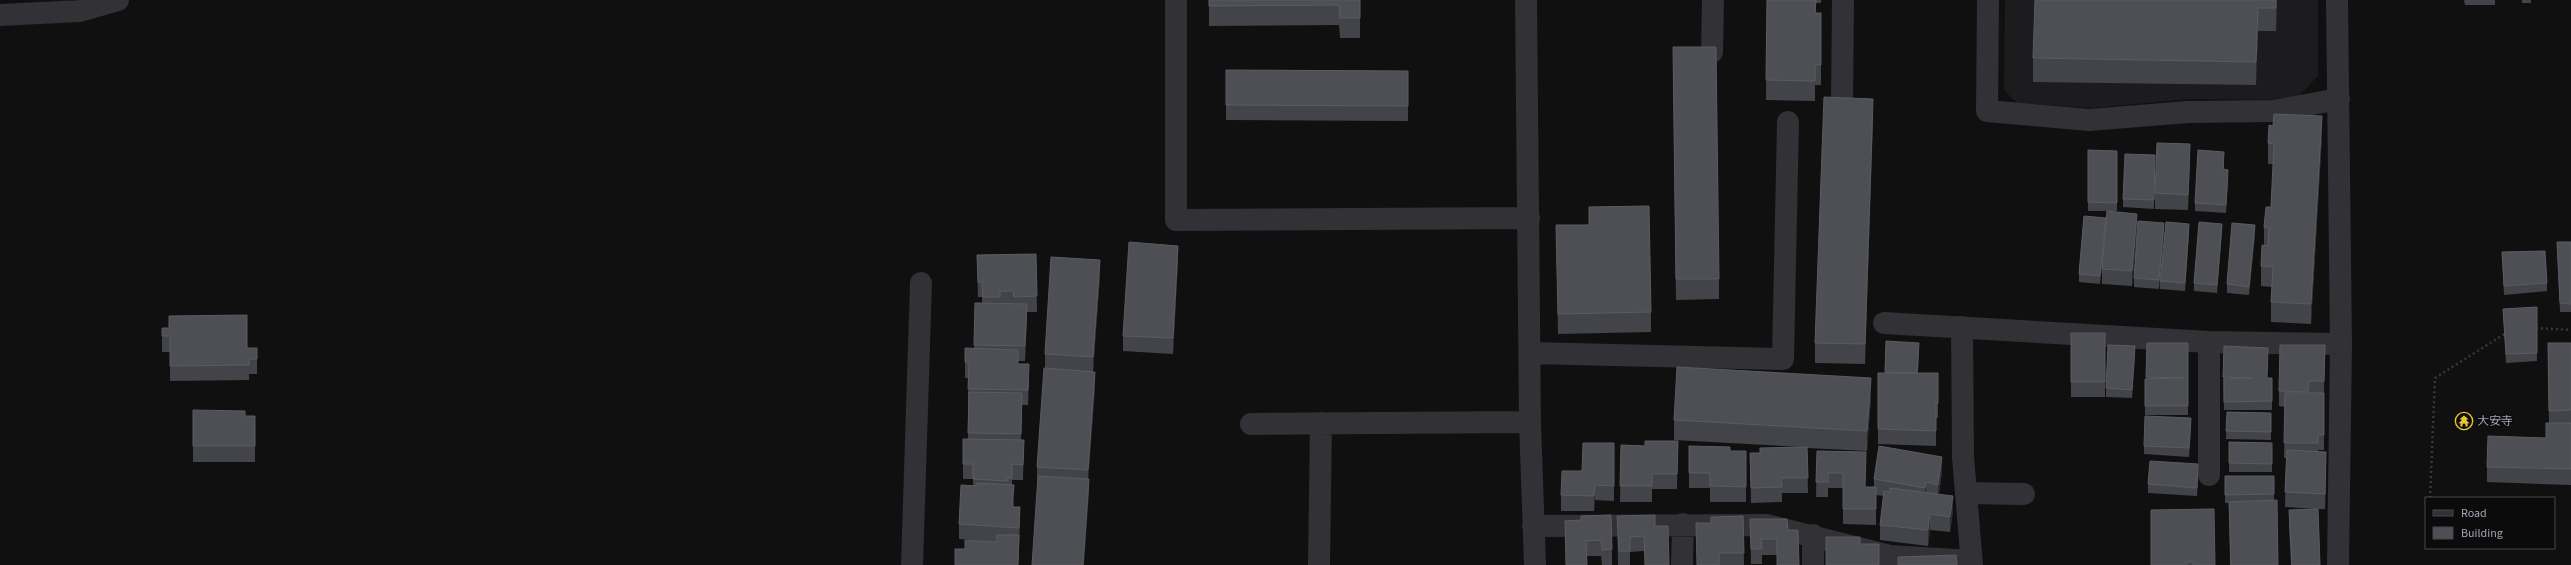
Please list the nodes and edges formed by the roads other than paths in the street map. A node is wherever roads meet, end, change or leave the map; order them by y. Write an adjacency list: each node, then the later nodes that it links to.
1 (118, 0): 8 (street)
2 (1176, 0): 13 (street)
3 (1526, 0): 13 (street)
4 (1713, 0): 9 (street)
5 (1843, 0): 11 (street)
6 (1988, 0): 10 (street)
7 (2338, 0): 10 (street)
8 (0, 15)
9 (1712, 52)
10 (2338, 99): 18 (street)
11 (1842, 103)
12 (1788, 122): 19 (street)
13 (1529, 218): 19 (street)
14 (921, 283): 31 (street)
15 (1884, 323): 16 (street)
16 (1962, 327): 17 (street); 24 (street)
17 (2209, 342): 18 (street); 23 (street)
18 (2341, 344): 36 (street)
19 (1530, 353): 20 (street)
20 (1530, 422): 21 (street); 27 (street)
21 (1321, 423): 22 (street); 32 (street)
22 (1251, 424)
23 (2209, 475)
24 (1966, 494): 25 (street); 30 (street)
25 (2024, 494)
26 (1683, 524): 27 (street); 28 (street); 34 (street)
27 (1533, 526): 33 (street)
28 (1813, 535): 29 (street); 35 (street)
29 (1889, 561): 30 (street)
30 (1972, 563)
31 (912, 565)
32 (1319, 565)
33 (1535, 565)
34 (1682, 565)
35 (1813, 565)
36 (2338, 565)

